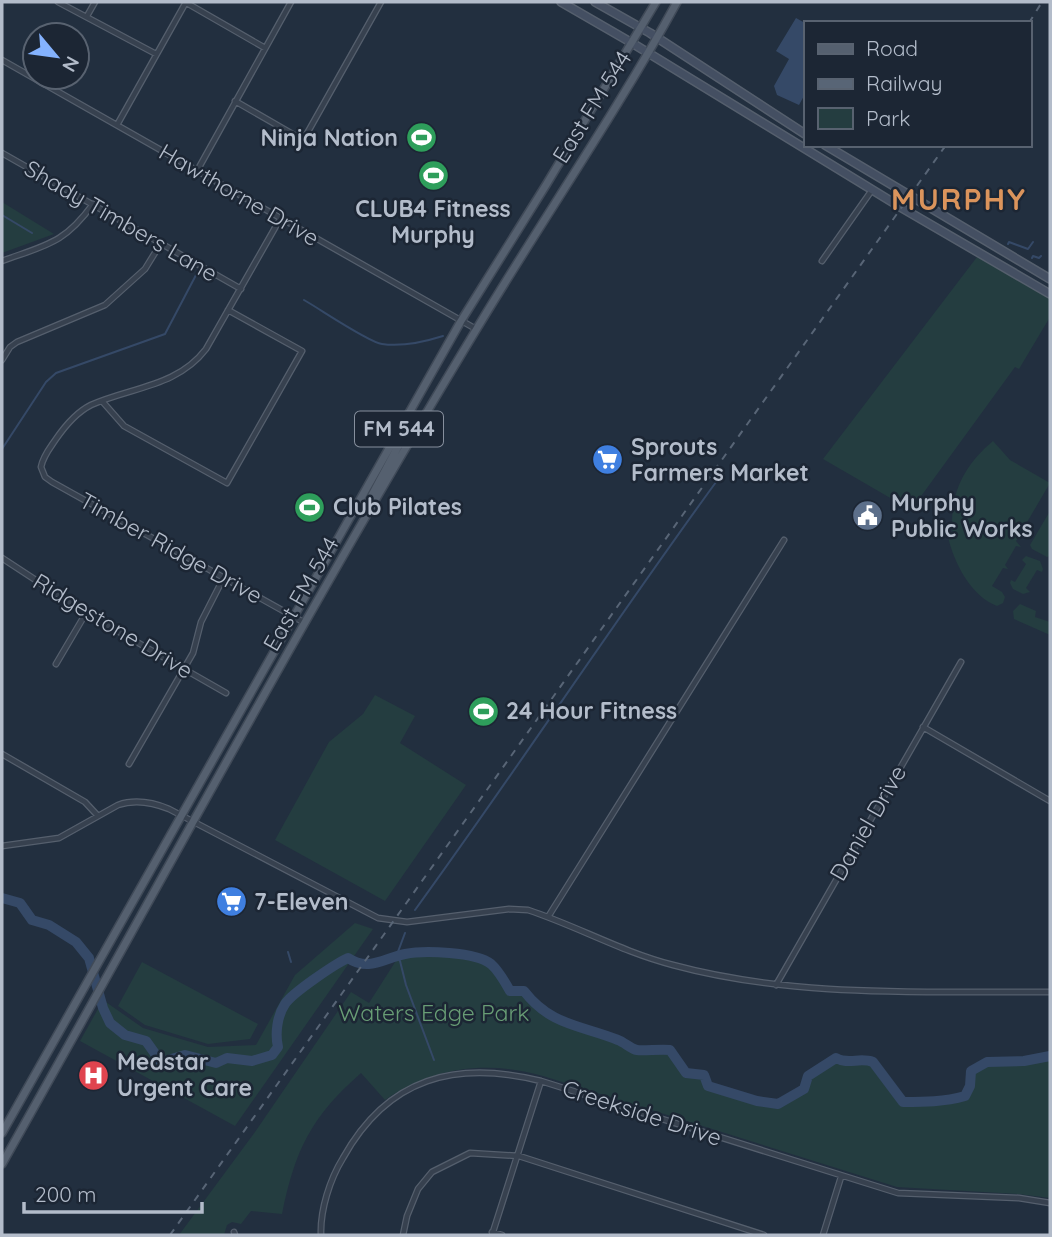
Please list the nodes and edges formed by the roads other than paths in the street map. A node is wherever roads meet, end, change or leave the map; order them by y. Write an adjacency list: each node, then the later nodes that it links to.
1 (58, 2): 10 (street)
2 (95, 2): 10 (street)
3 (186, 2): 14 (street); 16 (street)
4 (291, 2): 14 (street)
5 (381, 2): 18 (street)
6 (561, 2): 13 (main road)
7 (595, 2): 11 (main road)
8 (656, 2): 11 (main road, FM 544)
9 (677, 2): 12 (main road, FM 544)
10 (87, 16): 16 (street)
11 (642, 28): 12 (main road); 13 (main road, East FM 544 / FM 544)
12 (657, 38): 15 (main road, FM 544); 20 (main road)
13 (632, 43): 15 (main road); 25 (main road, East FM 544 / FM 544)
14 (265, 48): 18 (street)
15 (648, 53): 22 (main road); 26 (main road, East FM 544 / FM 544)
16 (156, 54): 19 (street)
17 (2, 60): 19 (street, Hawthorne Drive)
18 (235, 101): 27 (street)
19 (117, 125): 27 (street, Hawthorne Drive)
20 (796, 128): 21 (main road); 22 (main road)
21 (804, 133)
22 (789, 139): 28 (main road)
23 (828, 147): 34 (main road)
24 (2, 153): 29 (street, Shady Timbers Lane)
25 (564, 156): 26 (main road); 38 (main road, East FM 544 / FM 544)
26 (579, 165): 39 (main road, East FM 544 / FM 544)
27 (197, 172): 30 (street, Hawthorne Drive)
28 (872, 190): 33 (street); 36 (main road)
29 (93, 204): 31 (street, Shady Timbers Lane); 32 (street)
30 (280, 219): 35 (street); 38 (street, Hawthorne Drive)
31 (161, 243): 35 (street, Shady Timbers Lane); 40 (street)
32 (2, 261)
33 (822, 261)
34 (1050, 279)
35 (241, 289): 37 (street)
36 (1050, 295)
37 (228, 310): 41 (street); 41 (street)
38 (461, 321): 39 (street, Hawthorne Drive); 42 (main road, East FM 544 / FM 544)
39 (476, 329): 43 (main road, East FM 544 / FM 544)
40 (2, 360)
41 (102, 401): 46 (street, Timber Ridge Drive)
42 (395, 436): 43 (main road); 48 (main road, East FM 544 / FM 544)
43 (368, 517): 49 (main road, East FM 544 / FM 544)
44 (785, 540): 62 (street)
45 (2, 558): 47 (street, Ridgestone Drive)
46 (224, 578): 48 (street, Timber Ridge Drive); 52 (street)
47 (86, 613): 51 (street); 52 (street, Ridgestone Drive)
48 (292, 616): 49 (street, Timber Ridge Drive); 59 (main road, East FM 544 / FM 544)
49 (306, 623): 60 (main road, East FM 544 / FM 544)
50 (961, 662): 54 (street, Daniel Drive)
51 (56, 664)
52 (184, 669): 53 (street, Ridgestone Drive); 56 (street)
53 (226, 693)
54 (923, 727): 57 (street); 63 (street, Daniel Drive)
55 (2, 754): 58 (street)
56 (129, 765)
57 (1050, 801)
58 (99, 816): 59 (street); 61 (street)
59 (181, 816): 60 (street); 66 (main road, East FM 544 / FM 544)
60 (193, 822): 62 (street); 68 (main road, East FM 544 / FM 544)
61 (2, 846)
62 (548, 916): 63 (street)
63 (776, 985): 64 (street)
64 (1050, 992)
65 (541, 1081): 67 (street); 69 (street, Creekside Drive); 72 (street, Creekside Drive)
66 (2, 1133)
67 (519, 1156): 71 (street); 73 (street); 75 (street)
68 (2, 1164)
69 (841, 1177): 70 (street, Creekside Drive); 76 (street)
70 (1050, 1203)
71 (492, 1234): 74 (street)
72 (321, 1235)
73 (403, 1235)
74 (502, 1235)
75 (764, 1235)
76 (822, 1235)

